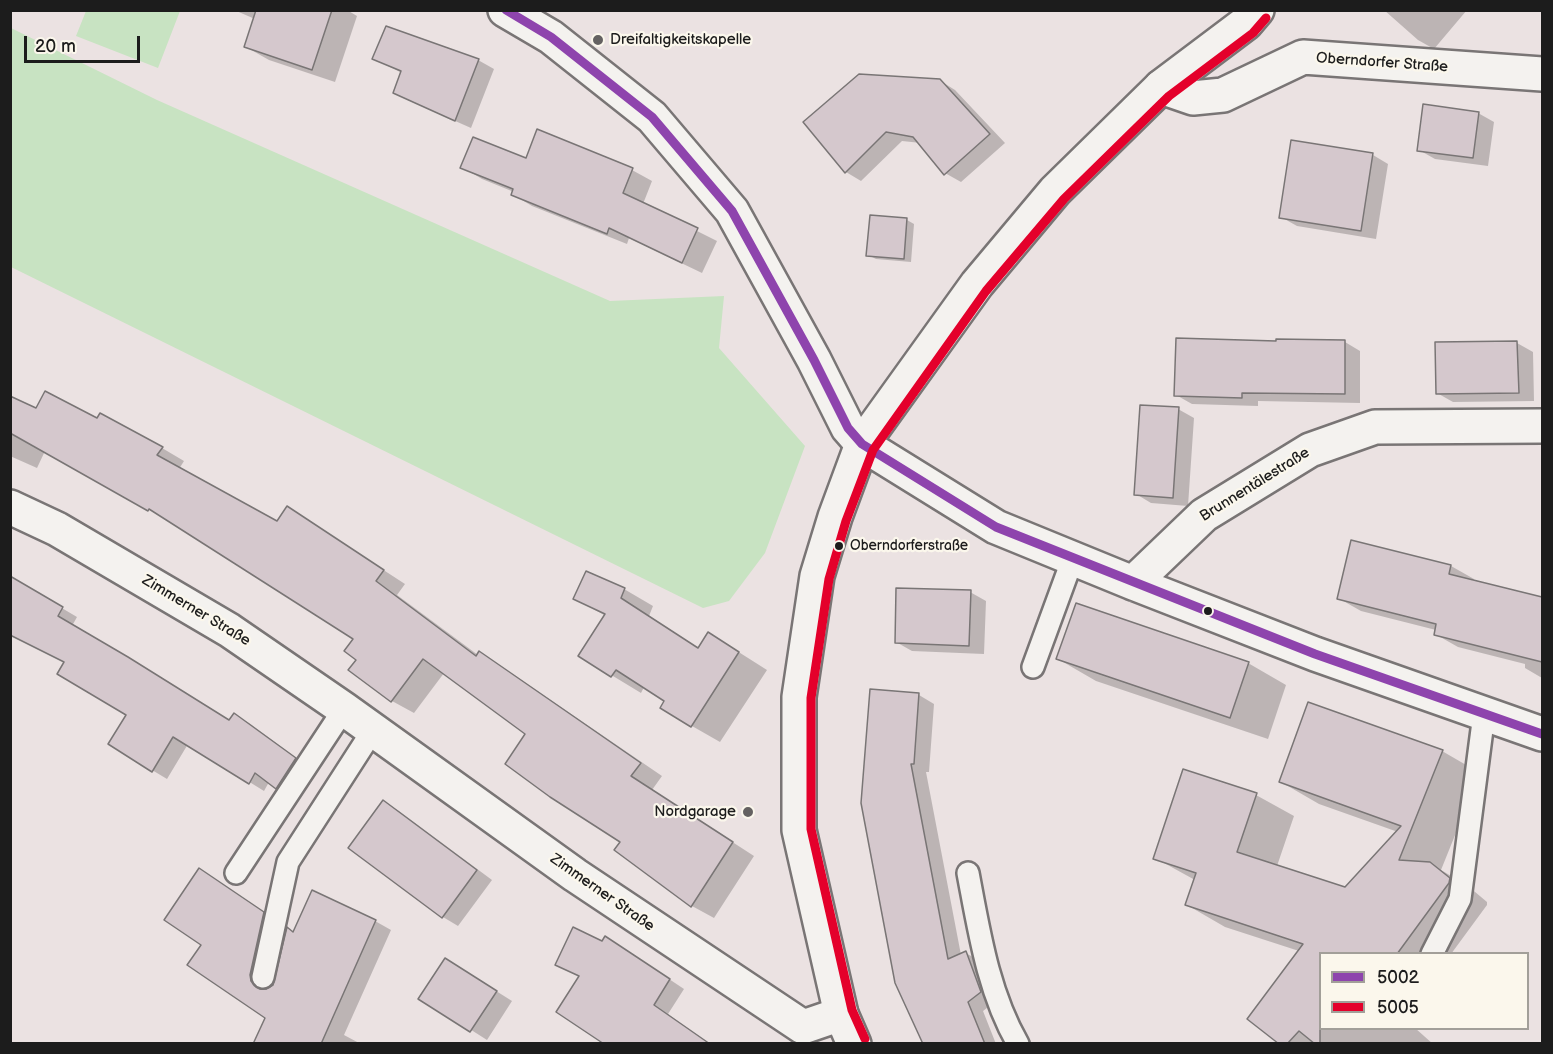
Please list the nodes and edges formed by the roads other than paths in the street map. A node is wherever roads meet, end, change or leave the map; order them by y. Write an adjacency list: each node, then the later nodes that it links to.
1 (505, 10): 6 (street)
2 (1257, 10): 4 (street)
3 (1542, 74): 4 (street, Oberndorfer Straße)
4 (1161, 87): 6 (street)
5 (1542, 426): 9 (street, Brunnentälestraße)
6 (862, 444): 8 (street); 19 (street)
7 (10, 507): 11 (street, Zimmerner Straße)
8 (1073, 558): 9 (street); 10 (lane)
9 (1133, 583): 12 (street)
10 (1033, 667)
11 (344, 709): 13 (street, Zimmerner Straße); 15 (lane)
12 (1484, 714): 14 (street); 17 (lane)
13 (373, 730): 18 (lane); 19 (street, Zimmerner Straße)
14 (1542, 734)
15 (236, 873)
16 (968, 873): 21 (lane)
17 (1433, 952)
18 (263, 977)
19 (841, 1014): 20 (street)
20 (854, 1044)
21 (1018, 1044)

